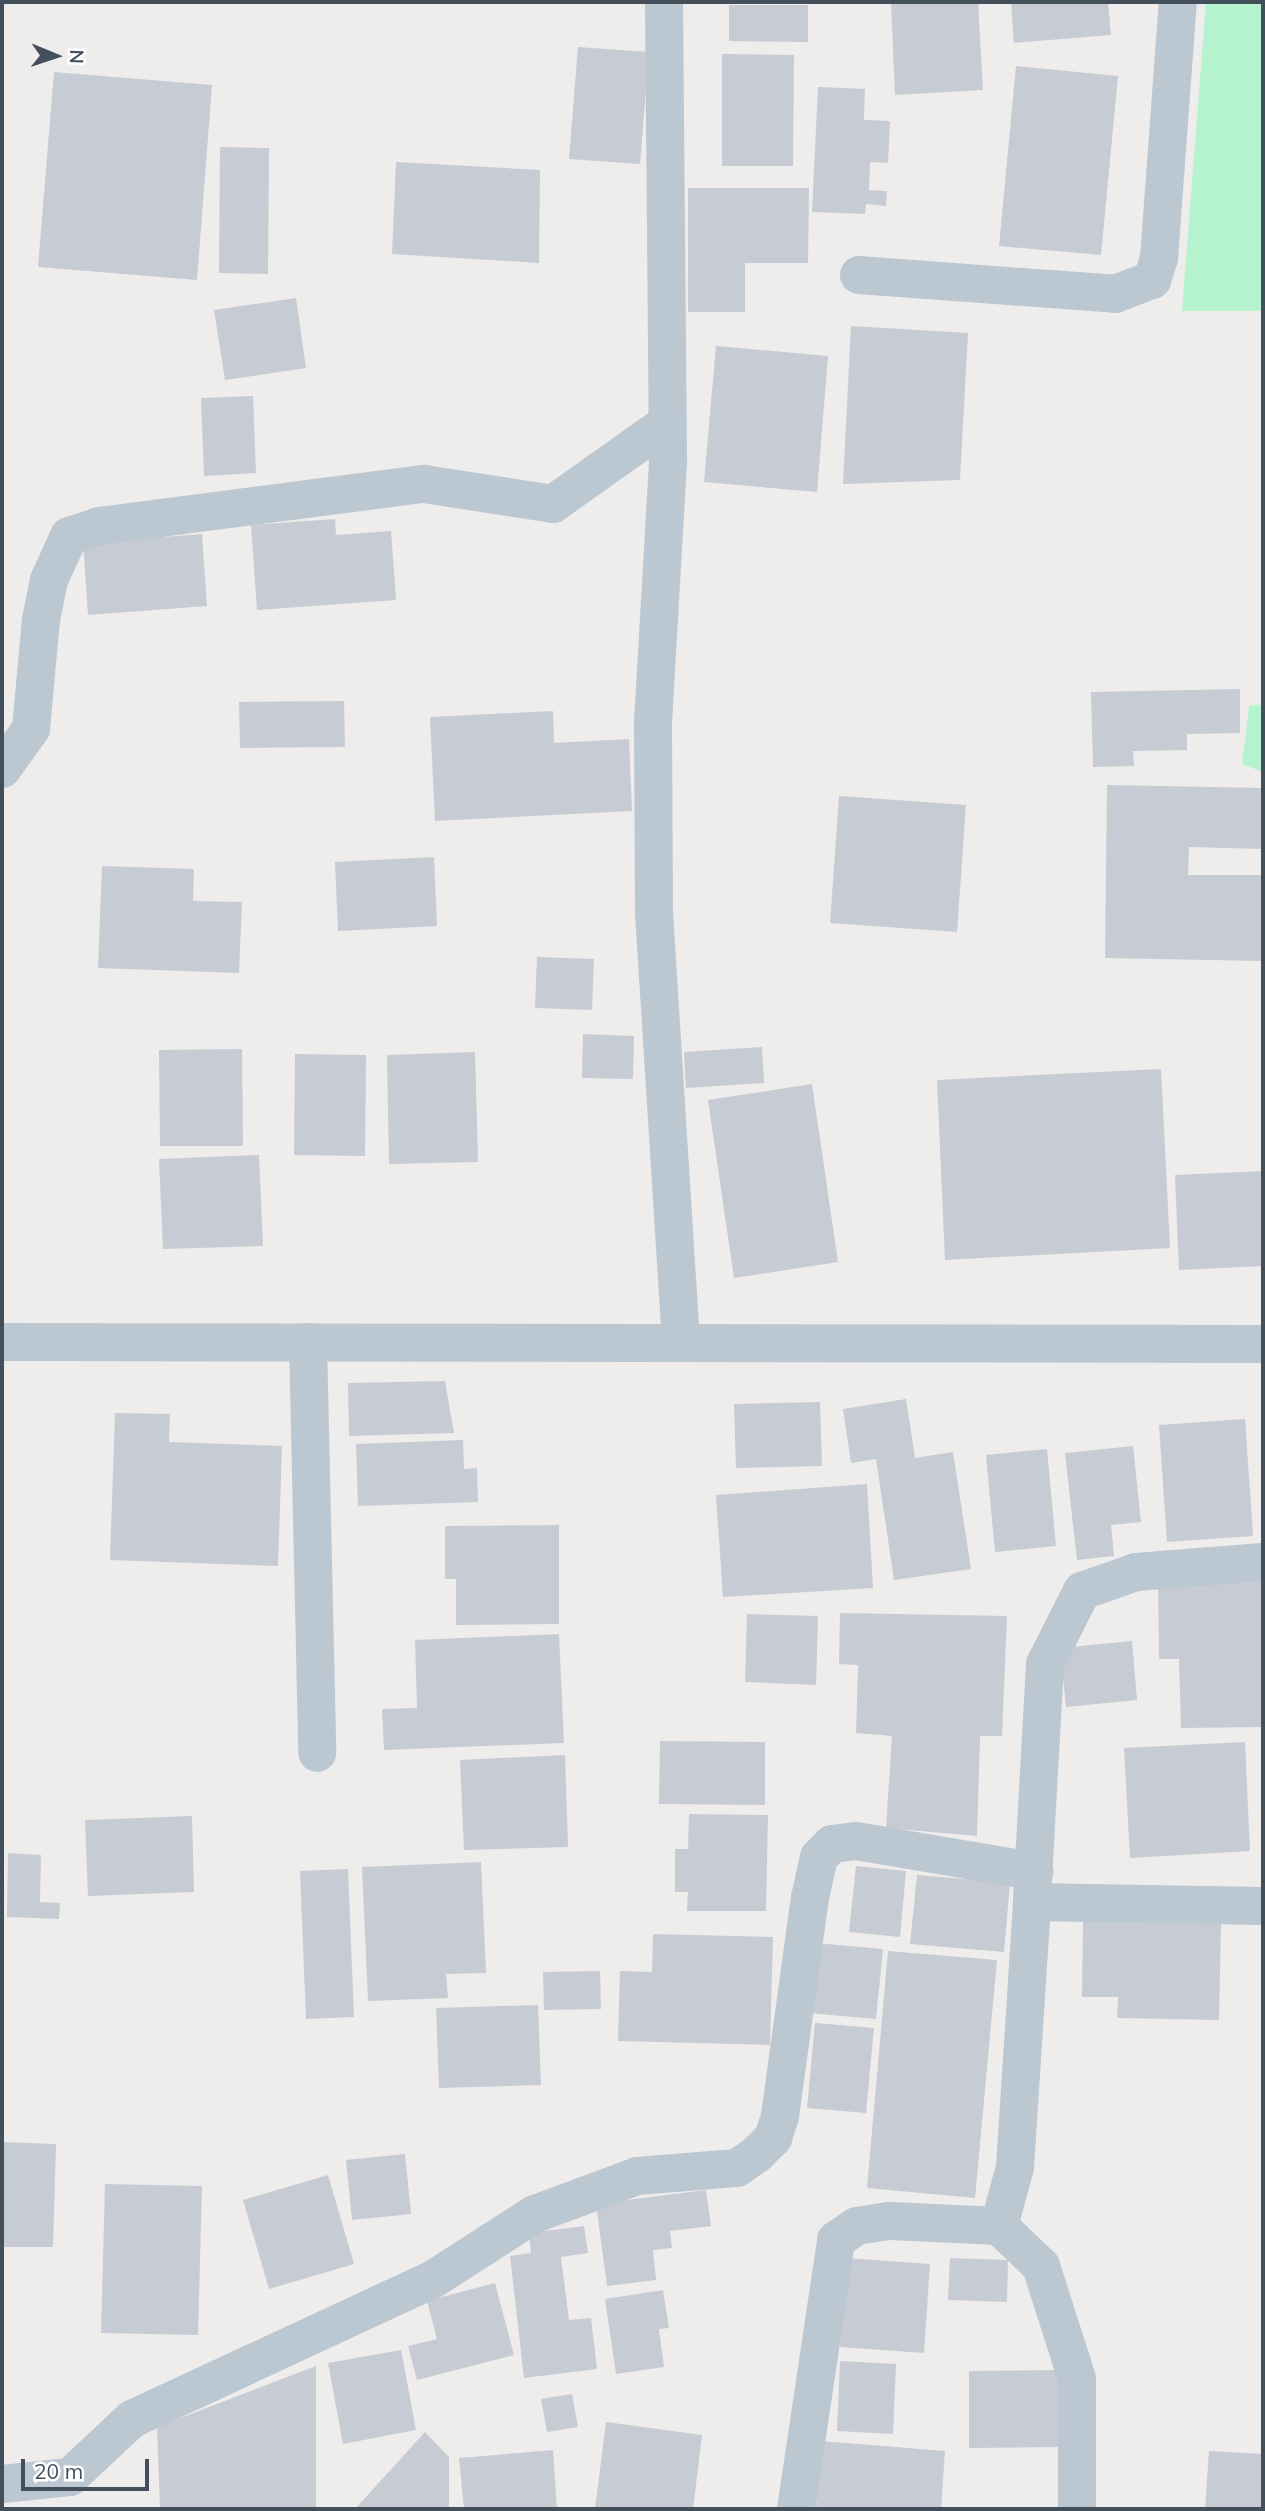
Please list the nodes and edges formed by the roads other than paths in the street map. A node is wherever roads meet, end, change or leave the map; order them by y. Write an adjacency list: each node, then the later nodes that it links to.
1 (664, 2): 4 (street)
2 (1178, 2): 3 (street)
3 (859, 275)
4 (667, 423): 5 (street); 8 (street)
5 (2, 769)
6 (2, 1342): 7 (street)
7 (308, 1342): 8 (street); 11 (street)
8 (681, 1342): 9 (street)
9 (1263, 1344)
10 (1263, 1562): 12 (street)
11 (317, 1753)
12 (1033, 1886): 13 (street); 14 (street); 15 (street)
13 (1263, 1906)
14 (999, 2226): 16 (street); 17 (street)
15 (2, 2484)
16 (796, 2509)
17 (1077, 2509)

